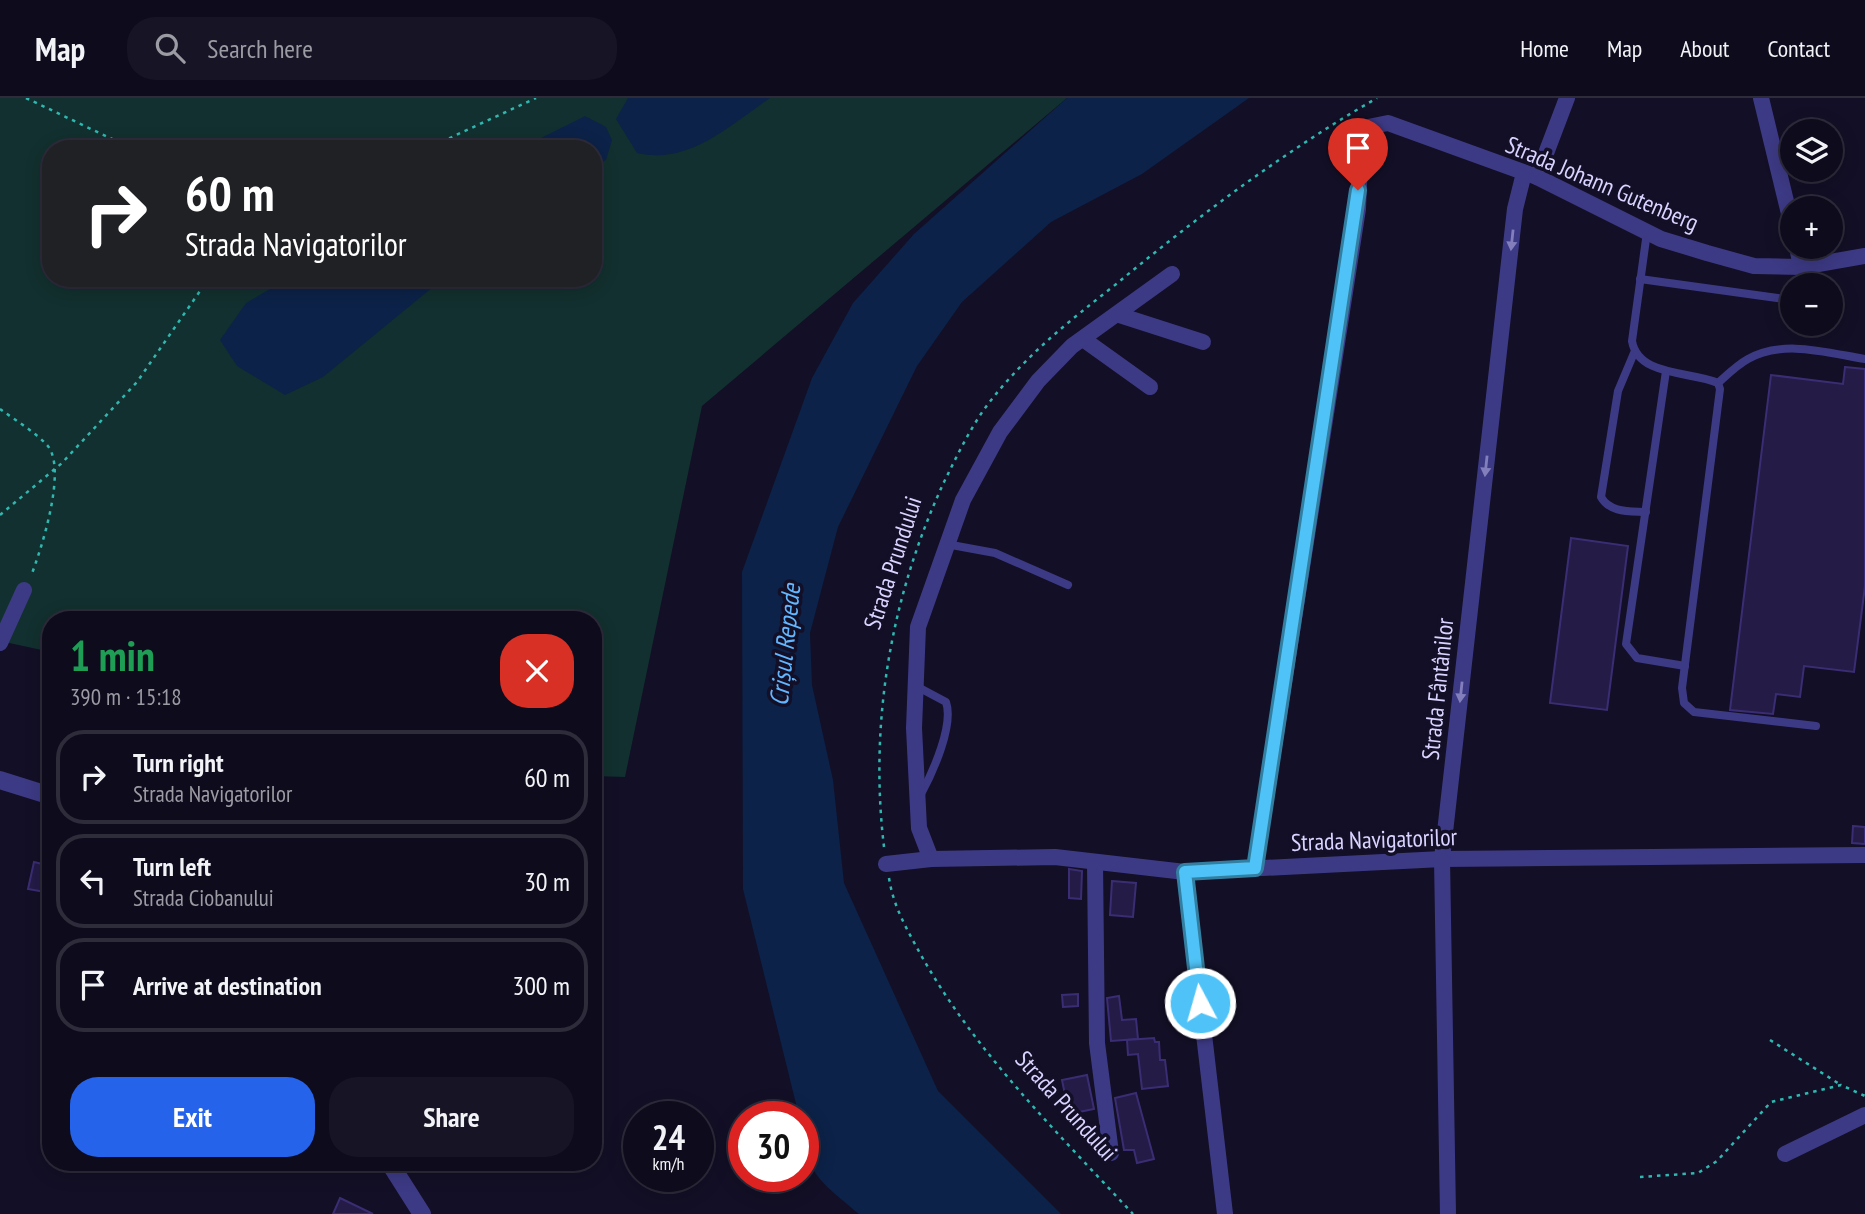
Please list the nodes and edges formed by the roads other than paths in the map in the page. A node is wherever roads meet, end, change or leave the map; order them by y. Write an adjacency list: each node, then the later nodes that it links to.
1 (1567, 98): 3 (street, Strada Fântânilor)
2 (1761, 98): 4 (street)
3 (1530, 175): 5 (street, Strada Johann Gutenberg); 33 (street, Strada Fântânilor, one-way to 33); 36 (street, Strada Johann Gutenberg)
4 (1785, 196)
5 (1647, 232): 8 (street, Strada Johann Gutenberg); 10 (lane)
6 (1865, 256): 8 (street, Strada Johann Gutenberg)
7 (1799, 259): 8 (street)
8 (1801, 267)
9 (1172, 274): 12 (street, Strada Prundului)
10 (1640, 279): 11 (lane); 15 (lane)
11 (1780, 298)
12 (1119, 315): 13 (street, Strada Prundului); 14 (street)
13 (1083, 339): 19 (street); 21 (street, Strada Prundului)
14 (1203, 342)
15 (1634, 353): 17 (lane); 20 (lane)
16 (1865, 359): 18 (lane)
17 (1666, 371): 18 (lane); 20 (lane)
18 (1718, 383): 25 (lane)
19 (1150, 387)
20 (1646, 512): 25 (lane)
21 (946, 544): 22 (lane); 26 (street, Strada Prundului)
22 (1068, 585)
23 (24, 590): 24 (street)
24 (0, 643)
25 (1685, 666): 27 (lane)
26 (916, 686): 30 (street, Strada Prundului); 30 (lane)
27 (1816, 726)
28 (0, 780): 29 (street)
29 (42, 793)
30 (919, 796): 32 (street, Strada Prundului)
31 (1865, 855): 33 (street, Strada Navigatorilor)
32 (931, 859): 34 (street, Strada Navigatorilor); 35 (street, Strada Navigatorilor)
33 (1442, 859): 36 (street, Strada Navigatorilor); 44 (street, Strada Fântânilor)
34 (1095, 862): 37 (street, Strada Navigatorilor); 39 (street)
35 (886, 864)
36 (1255, 868): 37 (street, Strada Navigatorilor)
37 (1185, 872): 43 (street)
38 (1865, 1115): 40 (street)
39 (1111, 1153)
40 (1785, 1154)
41 (394, 1171): 42 (street)
42 (422, 1214)
43 (1225, 1214)
44 (1448, 1214)

